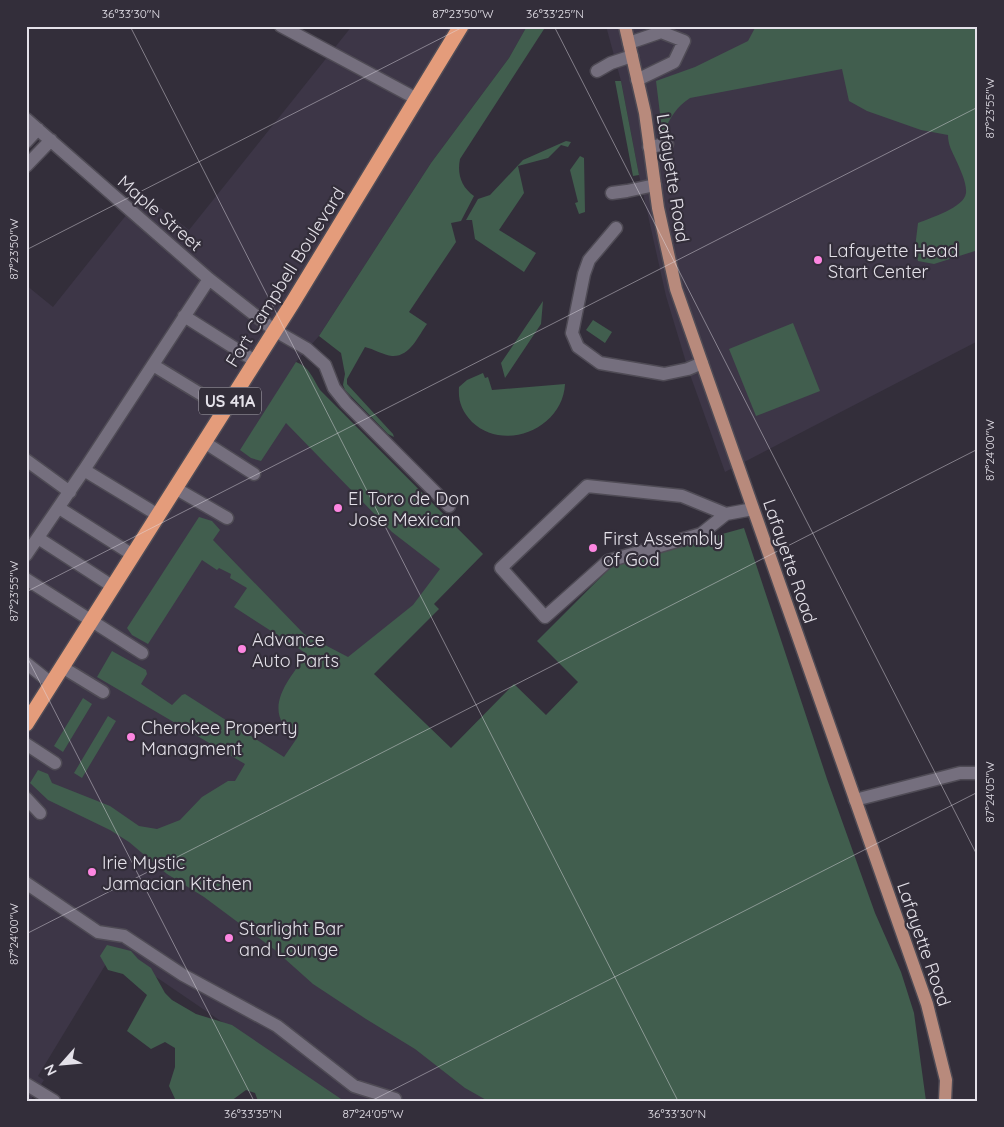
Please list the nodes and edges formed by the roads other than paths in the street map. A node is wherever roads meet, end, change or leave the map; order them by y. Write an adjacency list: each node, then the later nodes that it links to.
1 (282, 26): 9 (street)
2 (461, 26): 9 (highway, Fort Campbell Boulevard / US 41A)
3 (625, 26): 5 (main road, Lafayette Road)
4 (662, 29): 5 (street); 8 (street)
5 (629, 43): 6 (main road, Lafayette Road)
6 (632, 56): 7 (street); 8 (main road, Lafayette Road)
7 (597, 71)
8 (637, 80): 15 (main road, Lafayette Road)
9 (417, 99): 22 (highway, Fort Campbell Boulevard / US 41A)
10 (26, 119): 11 (street, Maple Street)
11 (38, 129): 12 (street, Maple Street); 13 (street)
12 (51, 140): 16 (street); 20 (street, Maple Street)
13 (26, 142)
14 (667, 144): 15 (street)
15 (649, 147): 17 (main road, Lafayette Road)
16 (26, 166)
17 (654, 186): 18 (street); 24 (main road, Lafayette Road)
18 (612, 193)
19 (616, 228): 24 (street)
20 (209, 279): 21 (street); 22 (street, Maple Street)
21 (184, 316): 23 (street); 25 (street)
22 (274, 330): 23 (highway, Fort Campbell Boulevard / US 41A); 33 (street, Maple Street)
23 (255, 361): 26 (highway, Fort Campbell Boulevard / US 41A)
24 (702, 363): 35 (main road, Lafayette Road)
25 (153, 365): 26 (street); 29 (street)
26 (225, 409): 27 (highway, Fort Campbell Boulevard / US 41A)
27 (204, 442): 30 (street); 31 (highway, Fort Campbell Boulevard / US 41A)
28 (26, 460): 32 (street)
29 (84, 470): 32 (street); 37 (street)
30 (254, 474)
31 (176, 488): 37 (highway, Fort Campbell Boulevard / US 41A); 38 (street)
32 (70, 492): 34 (street)
33 (449, 506)
34 (59, 508): 39 (street); 41 (street)
35 (753, 509): 36 (street); 55 (main road, Lafayette Road)
36 (726, 514): 36 (street)
37 (158, 515): 41 (highway, Fort Campbell Boulevard / US 41A)
38 (227, 518)
39 (38, 538): 40 (street); 43 (street)
40 (26, 555)
41 (133, 555): 43 (highway, Fort Campbell Boulevard / US 41A)
42 (26, 579): 44 (street)
43 (112, 586): 44 (highway, Fort Campbell Boulevard / US 41A)
44 (92, 620): 45 (street); 47 (highway, Fort Campbell Boulevard / US 41A)
45 (142, 653)
46 (26, 663): 48 (street)
47 (62, 666): 48 (highway, Fort Campbell Boulevard / US 41A); 49 (street)
48 (51, 683): 50 (highway, Fort Campbell Boulevard / US 41A)
49 (103, 692)
50 (26, 724)
51 (26, 744): 52 (street)
52 (55, 763)
53 (978, 773): 55 (street)
54 (26, 798): 56 (street)
55 (855, 800): 61 (main road, Lafayette Road)
56 (40, 813)
57 (31, 886): 59 (street)
58 (28, 1089): 60 (street)
59 (395, 1099)
60 (54, 1101)
61 (944, 1101)

